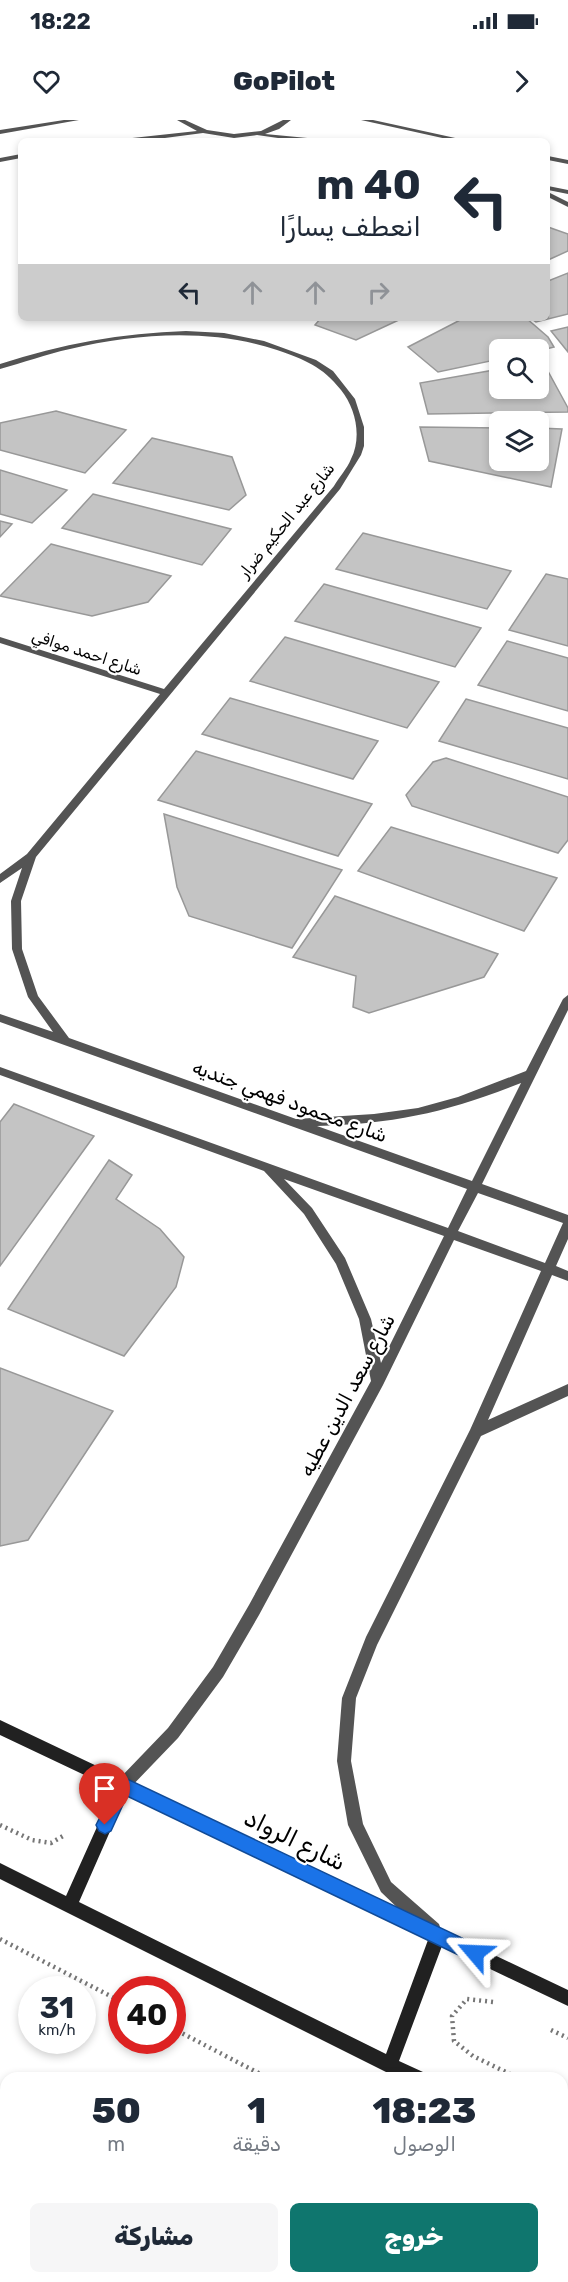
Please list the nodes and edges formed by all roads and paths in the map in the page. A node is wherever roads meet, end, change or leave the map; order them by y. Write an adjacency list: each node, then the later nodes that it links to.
1 (76, 120): 5 (street)
2 (180, 120): 6 (street)
3 (288, 120): 7 (street)
4 (364, 120): 10 (street)
5 (0, 132)
6 (203, 132): 7 (street); 8 (street)
7 (250, 135): 9 (street)
8 (150, 138)
9 (284, 138)
10 (451, 138)
11 (18, 157): 13 (street)
12 (550, 158): 14 (street)
13 (0, 160)
14 (568, 162)
15 (550, 188): 16 (street)
16 (568, 192)
17 (550, 195): 18 (street)
18 (568, 205)
19 (0, 367): 21 (street, شارع عبد الحكيم ضرار)
20 (0, 640): 21 (street, شارع احمد موافي)
21 (166, 693): 22 (street, شارع عبد الحكيم ضرار)
22 (31, 856): 23 (street, شارع عبد الحكيم ضرار); 26 (street, شارع عبد الحكيم ضرار)
23 (0, 879)
24 (568, 999): 28 (street, شارع سعد الدين عطيه)
25 (0, 1018): 26 (street, شارع محمود فهمي جنديه)
26 (65, 1041): 29 (street, شارع محمود فهمي جنديه)
27 (0, 1071): 30 (street)
28 (531, 1074): 29 (street); 31 (street, شارع سعد الدين عطيه)
29 (291, 1122): 31 (street, شارع محمود فهمي جنديه)
30 (266, 1167): 34 (street); 37 (street)
31 (475, 1187): 32 (street, شارع محمود فهمي جنديه); 34 (street, شارع سعد الدين عطيه)
32 (568, 1220)
33 (568, 1225): 35 (street)
34 (451, 1234): 35 (street); 37 (street, شارع سعد الدين عطيه)
35 (548, 1269): 36 (street); 39 (street)
36 (568, 1276)
37 (378, 1381): 41 (street, شارع سعد الدين عطيه)
38 (568, 1390): 39 (street)
39 (476, 1432): 46 (street)
40 (0, 1727): 41 (street, شارع الرواد)
41 (123, 1785): 45 (street); 46 (street, شارع الرواد)
42 (0, 1825): 43 (path)
43 (67, 1833)
44 (0, 1871): 45 (street)
45 (70, 1905): 52 (street)
46 (438, 1935): 49 (street, شارع الرواد); 52 (street)
47 (0, 1939): 48 (path)
48 (108, 1995)
49 (568, 1998)
50 (490, 2001): 55 (path)
51 (186, 2035): 53 (path)
52 (390, 2064): 54 (street)
53 (256, 2072)
54 (405, 2072)
55 (506, 2072)

